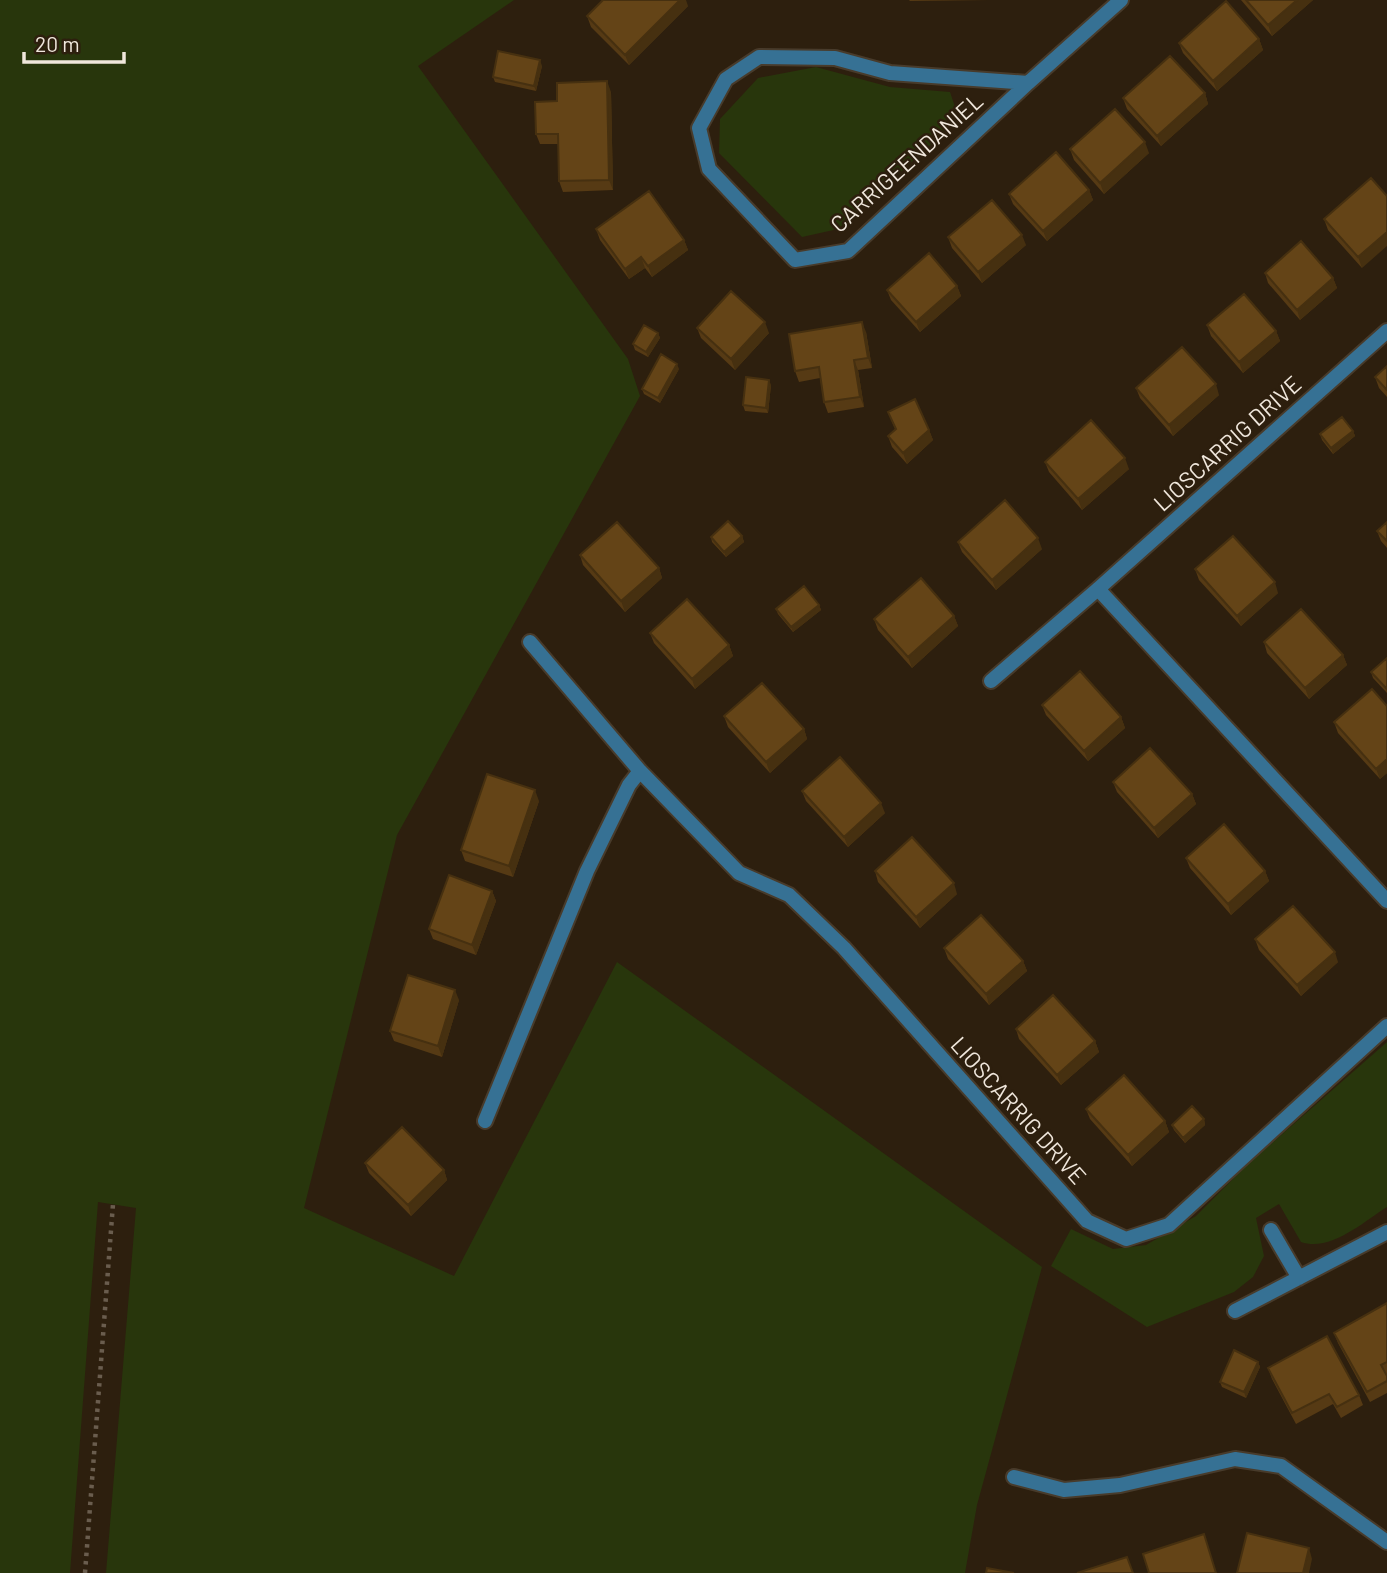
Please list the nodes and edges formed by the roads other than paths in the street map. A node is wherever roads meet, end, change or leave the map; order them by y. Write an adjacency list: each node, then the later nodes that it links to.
1 (1121, 0): 2 (street, CARRIGEENDANIEL)
2 (1028, 83): 2 (street, CARRIGEENDANIEL)
3 (1387, 331): 4 (street, LIOSCARRIG DRIVE)
4 (1098, 589): 6 (street, LIOSCARRIG DRIVE); 8 (street)
5 (530, 642): 7 (street, LIOSCARRIG DRIVE)
6 (990, 681)
7 (640, 771): 9 (street, LIOSCARRIG DRIVE); 10 (street)
8 (1387, 901)
9 (1387, 1026)
10 (485, 1121)
11 (1271, 1230): 13 (street)
12 (1387, 1232): 13 (street)
13 (1298, 1278): 14 (street)
14 (1235, 1311)
15 (1014, 1477): 16 (street)
16 (1387, 1542)

